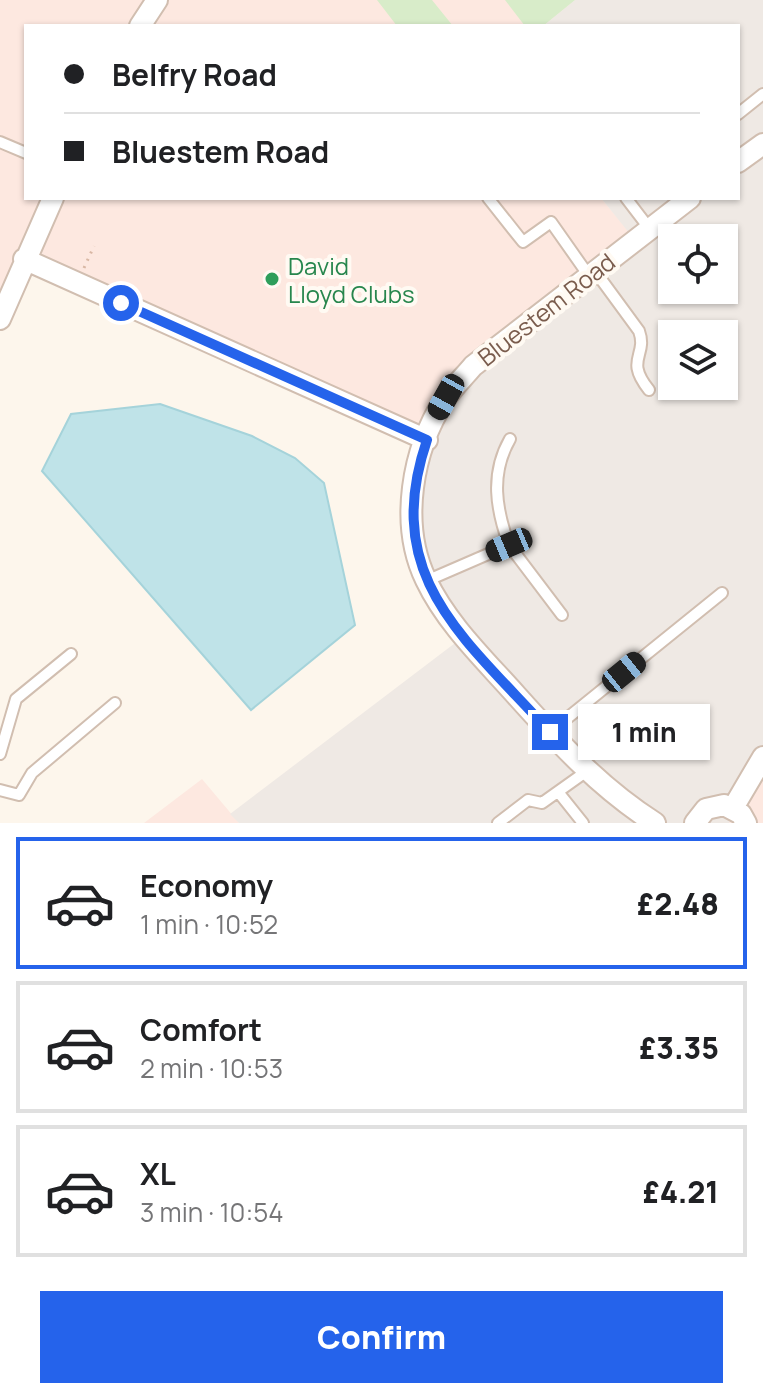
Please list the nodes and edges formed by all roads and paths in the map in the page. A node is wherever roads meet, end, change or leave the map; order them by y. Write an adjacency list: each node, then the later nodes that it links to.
1 (157, 0): 2 (street)
2 (141, 24)
3 (763, 94): 4 (lane)
4 (740, 112)
5 (0, 142): 7 (lane)
6 (763, 144): 8 (street)
7 (24, 152)
8 (740, 161)
9 (52, 200): 15 (street)
10 (490, 200): 16 (lane)
11 (628, 200): 13 (lane)
12 (687, 200): 13 (street, Bluestem Road)
13 (649, 228): 16 (street, Bluestem Road)
14 (94, 246): 17 (path)
15 (24, 259): 18 (street); 21 (street)
16 (592, 273): 19 (lane); 21 (street, Bluestem Road)
17 (81, 274)
18 (0, 319)
19 (649, 390)
20 (510, 439): 22 (lane)
21 (427, 440): 23 (street, Bluestem Road)
22 (509, 545): 23 (lane); 25 (lane)
23 (426, 581): 28 (street, Bluestem Road)
24 (722, 593): 28 (lane)
25 (562, 615)
26 (71, 654): 29 (lane)
27 (115, 703): 32 (lane)
28 (550, 732): 31 (street, Bluestem Road)
29 (0, 754)
30 (763, 757): 34 (street)
31 (587, 771): 33 (lane); 37 (street, Bluestem Road)
32 (0, 790)
33 (559, 793): 35 (lane); 36 (lane)
34 (739, 815): 38 (street)
35 (498, 823)
36 (583, 823)
37 (655, 823)
38 (695, 823)

